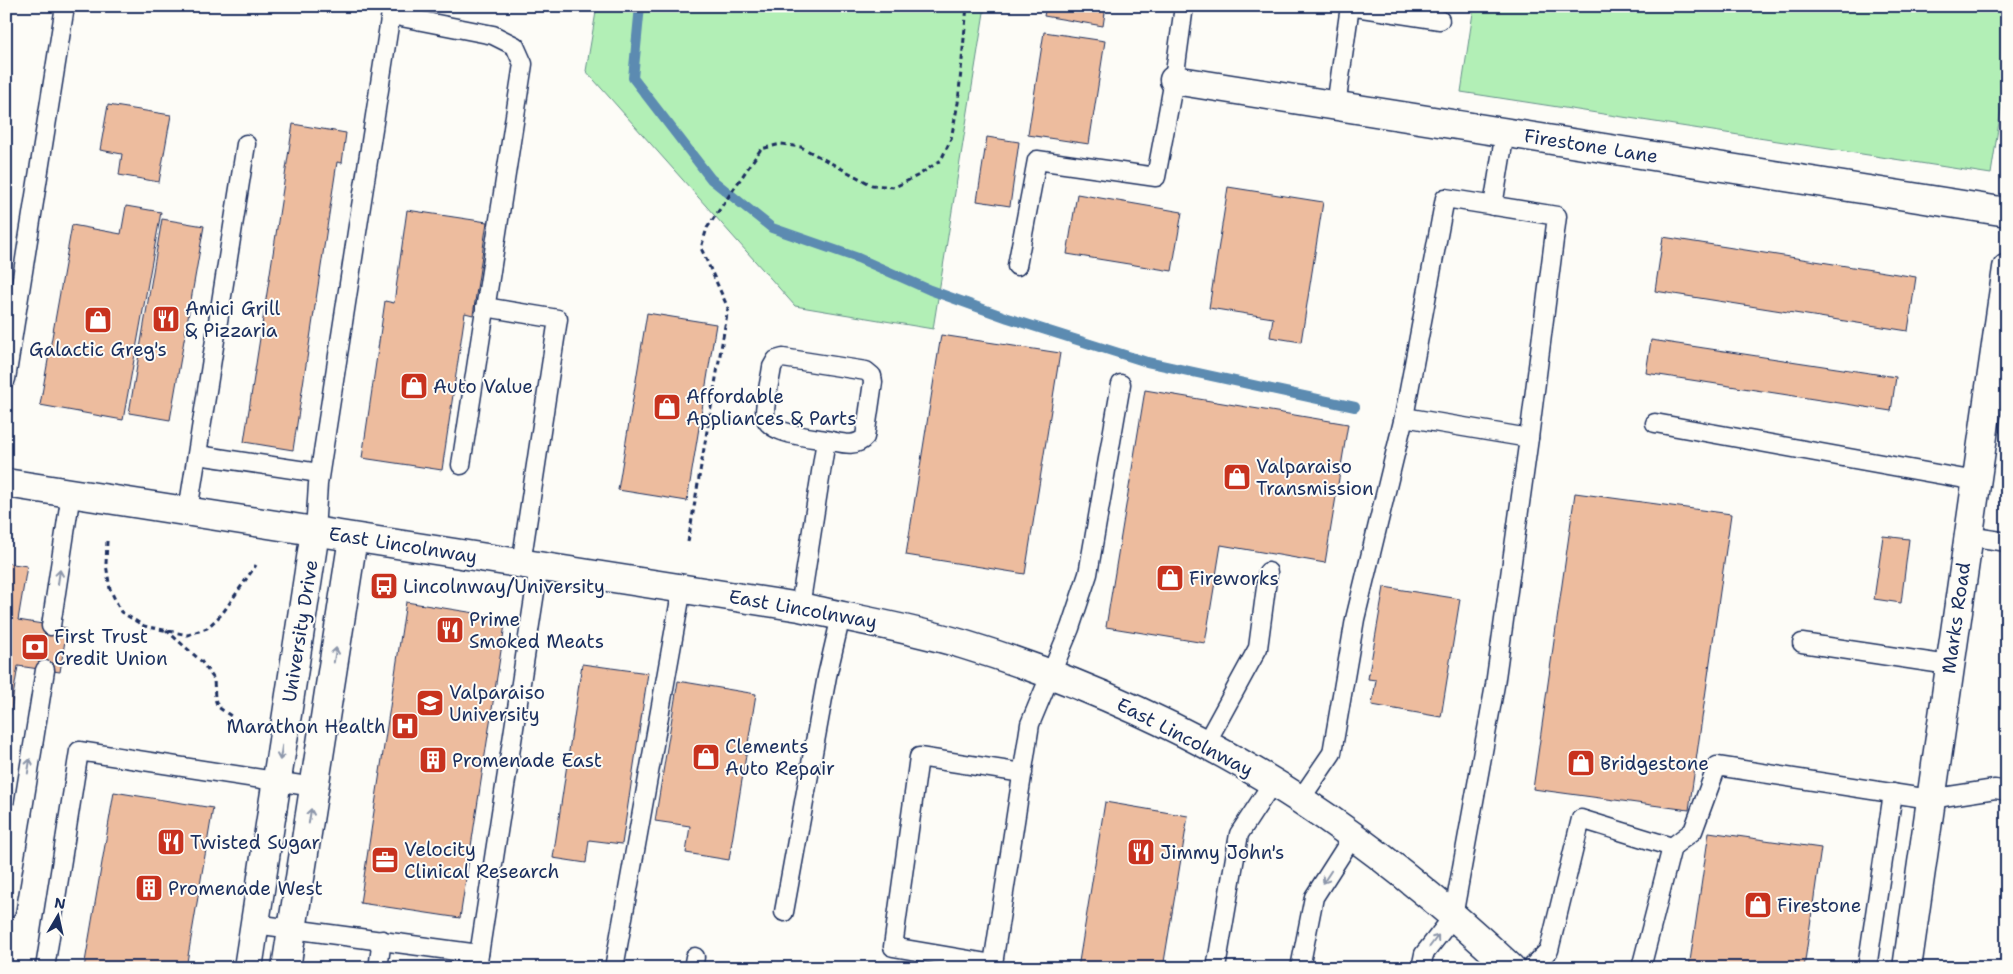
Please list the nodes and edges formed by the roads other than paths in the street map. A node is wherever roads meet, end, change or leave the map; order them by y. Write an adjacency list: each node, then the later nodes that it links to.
1 (65, 6): 15 (lane)
2 (1184, 6): 6 (lane)
3 (1349, 6): 5 (lane); 7 (lane)
4 (391, 10): 14 (lane); 23 (lane)
5 (1440, 20)
6 (1174, 80): 7 (street, Firestone Lane); 12 (lane)
7 (1336, 106): 8 (street, Firestone Lane)
8 (1504, 132): 10 (lane); 11 (street, Firestone Lane)
9 (246, 144): 21 (lane)
10 (1493, 206): 17 (lane); 19 (lane)
11 (2007, 212)
12 (1017, 266)
13 (2007, 268): 24 (street, Marks Road)
14 (485, 307): 22 (lane); 32 (lane)
15 (6, 379)
16 (1121, 384): 41 (lane)
17 (1404, 417): 19 (lane); 50 (lane)
18 (1655, 423): 24 (lane)
19 (1529, 438): 56 (lane)
20 (826, 440): 20 (lane); 35 (lane)
21 (198, 455): 23 (lane); 27 (lane)
22 (461, 465)
23 (319, 473): 28 (lane)
24 (1976, 481): 29 (street, Marks Road)
25 (6, 483): 26 (street, East Lincolnway)
26 (71, 494): 27 (street, East Lincolnway); 37 (lane, one-way to 26)
27 (188, 512): 28 (street, East Lincolnway)
28 (315, 532): 30 (street, East Lincolnway); 44 (street, University Drive, one-way to 44)
29 (1968, 536): 31 (lane); 39 (street, Marks Road)
30 (353, 538): 32 (street, East Lincolnway); 46 (street, University Drive, one-way to 30)
31 (2007, 542)
32 (530, 565): 34 (street, East Lincolnway); 60 (lane)
33 (1268, 572): 42 (lane)
34 (682, 588): 35 (street, East Lincolnway); 66 (lane)
35 (800, 607): 36 (street, East Lincolnway)
36 (841, 616): 41 (street, East Lincolnway); 55 (lane)
37 (51, 626)
38 (1802, 643): 39 (lane)
39 (1949, 665): 49 (street, Marks Road)
40 (45, 670): 51 (lane, one-way to 40)
41 (1049, 675): 42 (street, East Lincolnway); 43 (lane)
42 (1205, 745): 45 (street, East Lincolnway)
43 (1023, 773): 61 (lane); 61 (lane)
44 (277, 782): 46 (lane); 57 (street, University Drive); 62 (lane)
45 (1273, 782): 50 (street, East Lincolnway); 67 (lane)
46 (314, 787): 58 (street, University Drive, one-way to 46)
47 (2007, 790): 49 (lane)
48 (1893, 793): 49 (lane); 53 (lane); 73 (lane)
49 (1930, 799): 74 (street, Marks Road)
50 (1300, 800): 52 (street, East Lincolnway)
51 (14, 813): 54 (lane)
52 (1353, 836): 56 (street, East Lincolnway); 68 (lane, one-way to 68)
53 (1672, 847): 71 (lane); 72 (lane)
54 (6, 910)
55 (784, 912)
56 (1453, 917): 69 (lane, one-way to 56); 70 (street, East Lincolnway)
57 (255, 924): 58 (lane); 63 (street, University Drive)
58 (292, 928): 59 (lane); 64 (street, University Drive)
59 (382, 940): 60 (lane); 65 (lane)
60 (478, 961)
61 (999, 966)
62 (45, 968)
63 (248, 968)
64 (286, 968)
65 (378, 968)
66 (614, 968)
67 (1216, 968)
68 (1300, 968)
69 (1421, 968)
70 (1511, 968)
71 (1531, 968)
72 (1641, 968)
73 (1867, 968)
74 (1907, 968)

